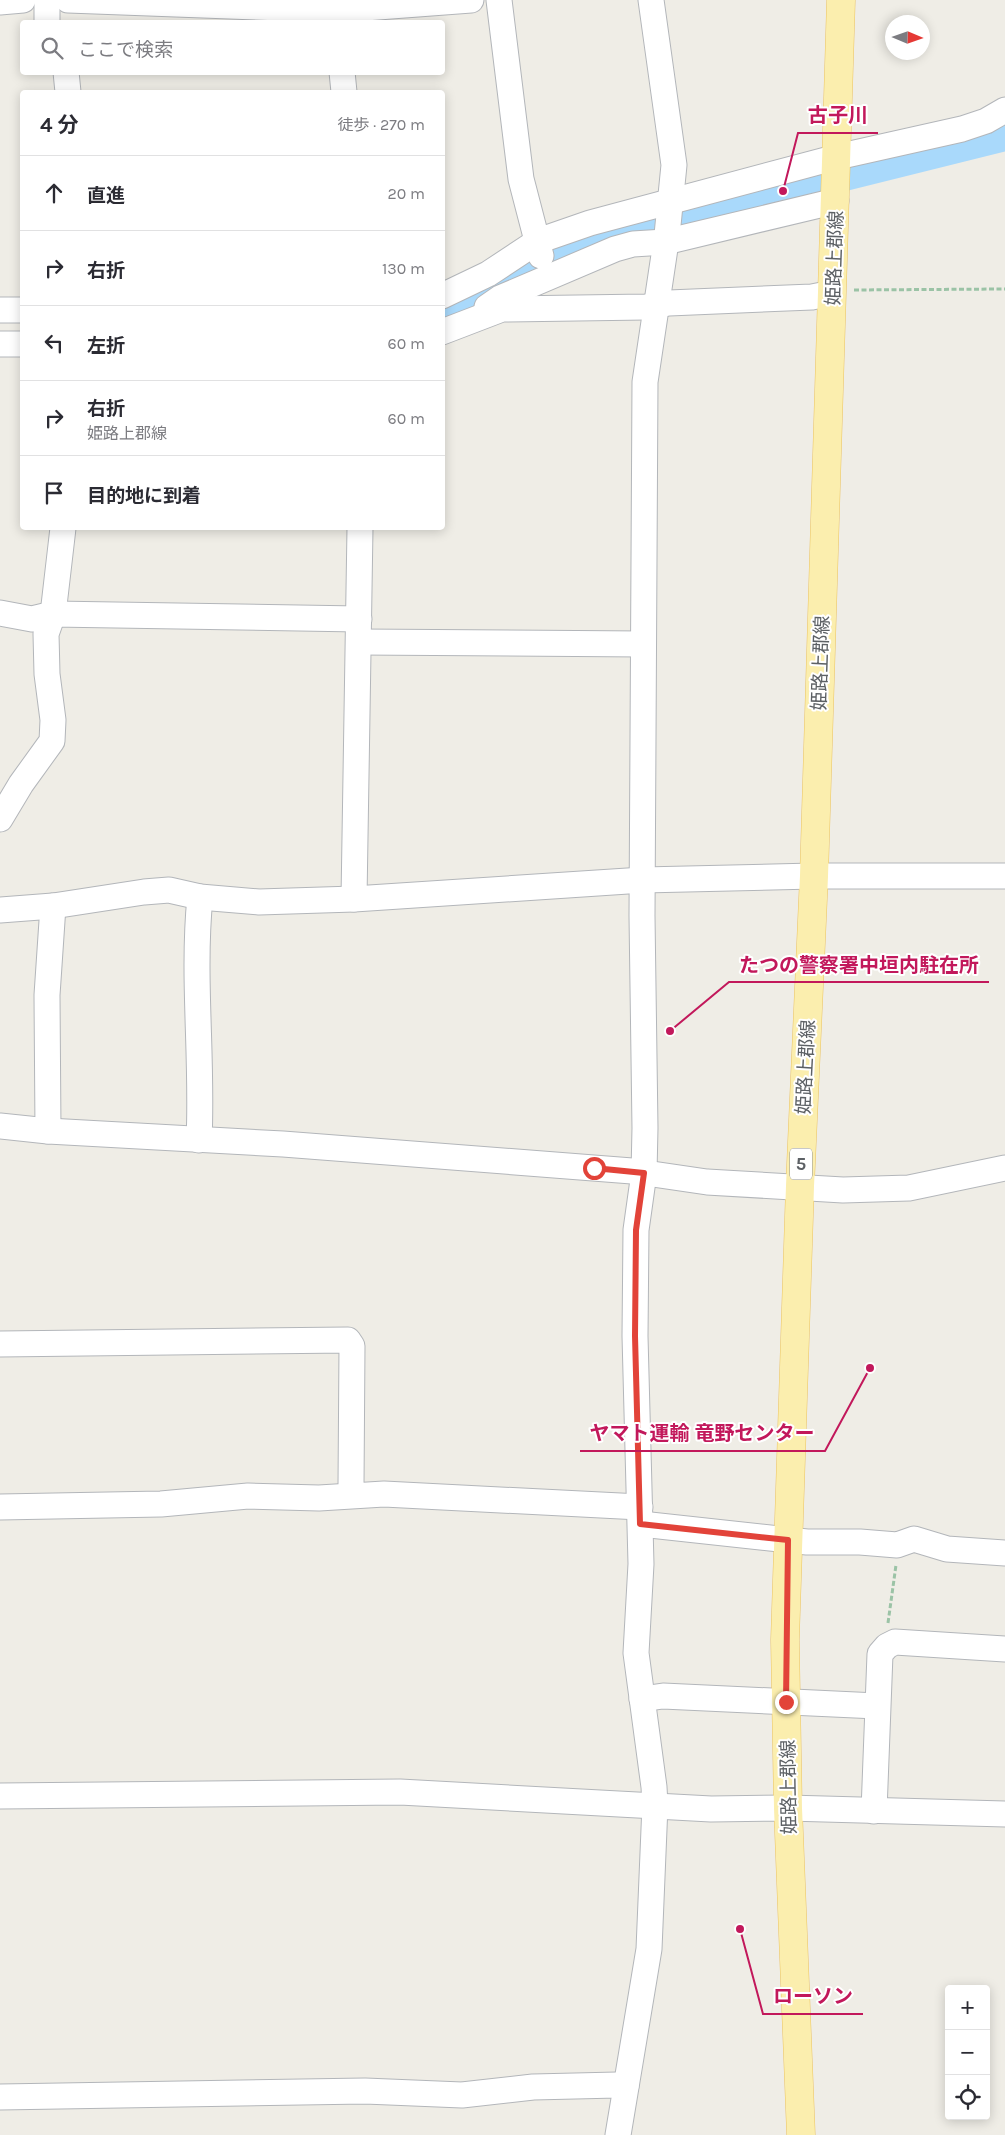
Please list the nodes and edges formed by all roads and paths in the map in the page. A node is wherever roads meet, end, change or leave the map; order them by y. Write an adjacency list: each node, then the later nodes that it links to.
1 (23, 0): 8 (street)
2 (47, 0): 10 (street)
3 (68, 0): 9 (street)
4 (471, 0): 9 (street)
5 (499, 0): 20 (street)
6 (651, 0): 18 (street)
7 (841, 0): 16 (main road, 姫路上郡線 / 5)
8 (0, 2)
9 (338, 11)
10 (48, 20)
11 (66, 75): 13 (street)
12 (342, 75): 14 (street)
13 (68, 90)
14 (344, 90)
15 (1005, 110): 16 (street)
16 (838, 161): 17 (main road, 姫路上郡線 / 5); 18 (street)
17 (836, 197): 19 (street); 23 (main road, 姫路上郡線 / 5)
18 (671, 203): 19 (street); 20 (street)
19 (666, 238): 21 (street); 25 (street)
20 (539, 244): 21 (street); 24 (street)
21 (546, 275): 28 (street)
22 (1005, 289): 23 (path)
23 (832, 293): 25 (street); 39 (main road, 姫路上郡線 / 5)
24 (445, 295)
25 (657, 305): 28 (street); 37 (street)
26 (0, 310): 27 (street)
27 (20, 310)
28 (487, 315): 29 (street)
29 (445, 331)
30 (0, 344): 31 (street)
31 (20, 344)
32 (63, 530): 35 (street)
33 (360, 530): 36 (street)
34 (0, 613): 35 (street)
35 (53, 614): 36 (street); 38 (street)
36 (359, 630): 37 (street); 43 (street)
37 (642, 644): 41 (street)
38 (0, 819)
39 (814, 876): 40 (street); 41 (street); 51 (main road, 姫路上郡線 / 5)
40 (1005, 876)
41 (643, 880): 43 (street); 50 (street)
42 (200, 897): 43 (street); 44 (street); 48 (street)
43 (354, 899)
44 (53, 906): 45 (street); 47 (street)
45 (0, 910)
46 (0, 1126): 47 (street)
47 (48, 1130): 48 (street)
48 (199, 1140): 50 (street)
49 (1005, 1168): 51 (street)
50 (644, 1173): 51 (street); 55 (street)
51 (800, 1186): 56 (main road, 姫路上郡線 / 5)
52 (0, 1344): 53 (street)
53 (355, 1494): 54 (street); 55 (street)
54 (0, 1507)
55 (640, 1516): 56 (street); 61 (street)
56 (788, 1540): 57 (street); 62 (main road, 姫路上郡線 / 5)
57 (897, 1546): 58 (street); 59 (path)
58 (1005, 1553)
59 (887, 1646): 60 (street); 63 (street)
60 (1005, 1649)
61 (642, 1699): 62 (street); 65 (street)
62 (786, 1702): 63 (street); 66 (main road, 姫路上郡線 / 5)
63 (877, 1706): 67 (street)
64 (0, 1796): 65 (street)
65 (655, 1806): 66 (street); 69 (street)
66 (788, 1808): 67 (street); 72 (main road, 姫路上郡線 / 5)
67 (874, 1811): 68 (street)
68 (1005, 1814)
69 (626, 2086): 70 (street); 71 (street)
70 (0, 2097)
71 (618, 2135)
72 (801, 2135)

